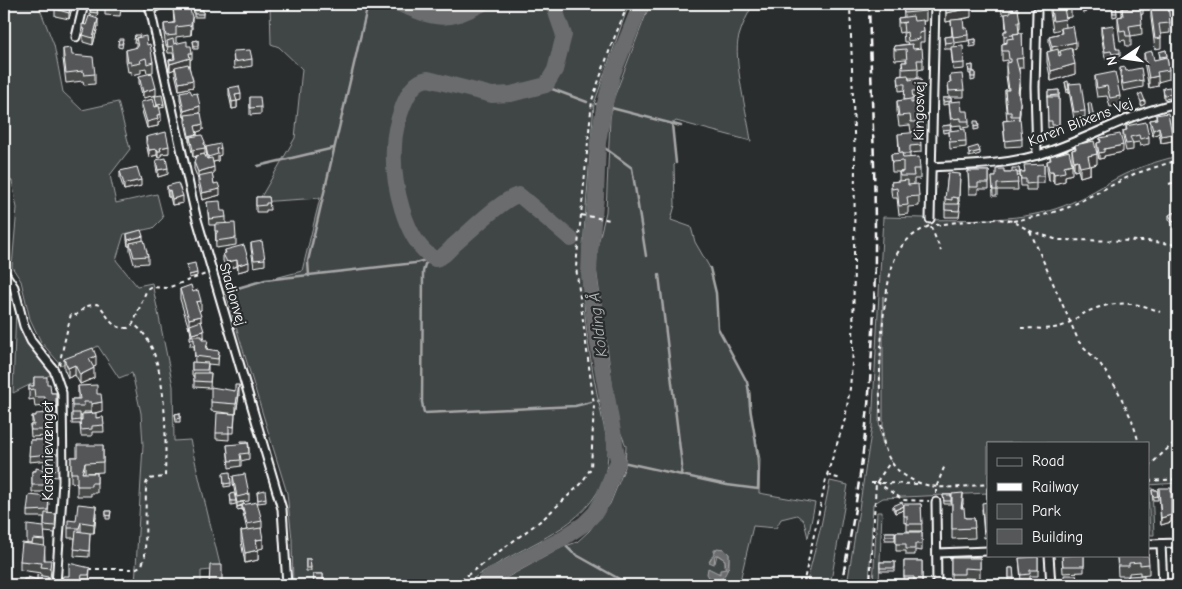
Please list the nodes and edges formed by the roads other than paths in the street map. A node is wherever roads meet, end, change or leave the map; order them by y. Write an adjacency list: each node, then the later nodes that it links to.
1 (84, 4): 6 (street)
2 (161, 4): 4 (street, Stadionvej)
3 (935, 4): 9 (street, Kingosvej)
4 (149, 7): 20 (street, Stadionvej)
5 (1037, 12): 8 (street)
6 (76, 37)
7 (1178, 103): 8 (street, Karen Blixens Vej)
8 (1037, 155): 9 (street, Karen Blixens Vej)
9 (931, 167): 10 (street, Kingosvej)
10 (930, 222)
11 (4, 272): 19 (street, Kastanievænget)
12 (936, 502): 17 (street)
13 (1178, 543): 15 (street)
14 (1150, 544): 15 (street)
15 (1161, 544): 23 (street)
16 (987, 551): 17 (street)
17 (937, 553): 21 (street)
18 (1049, 556): 22 (street)
19 (56, 585)
20 (287, 585)
21 (937, 585)
22 (1051, 585)
23 (1163, 585)

